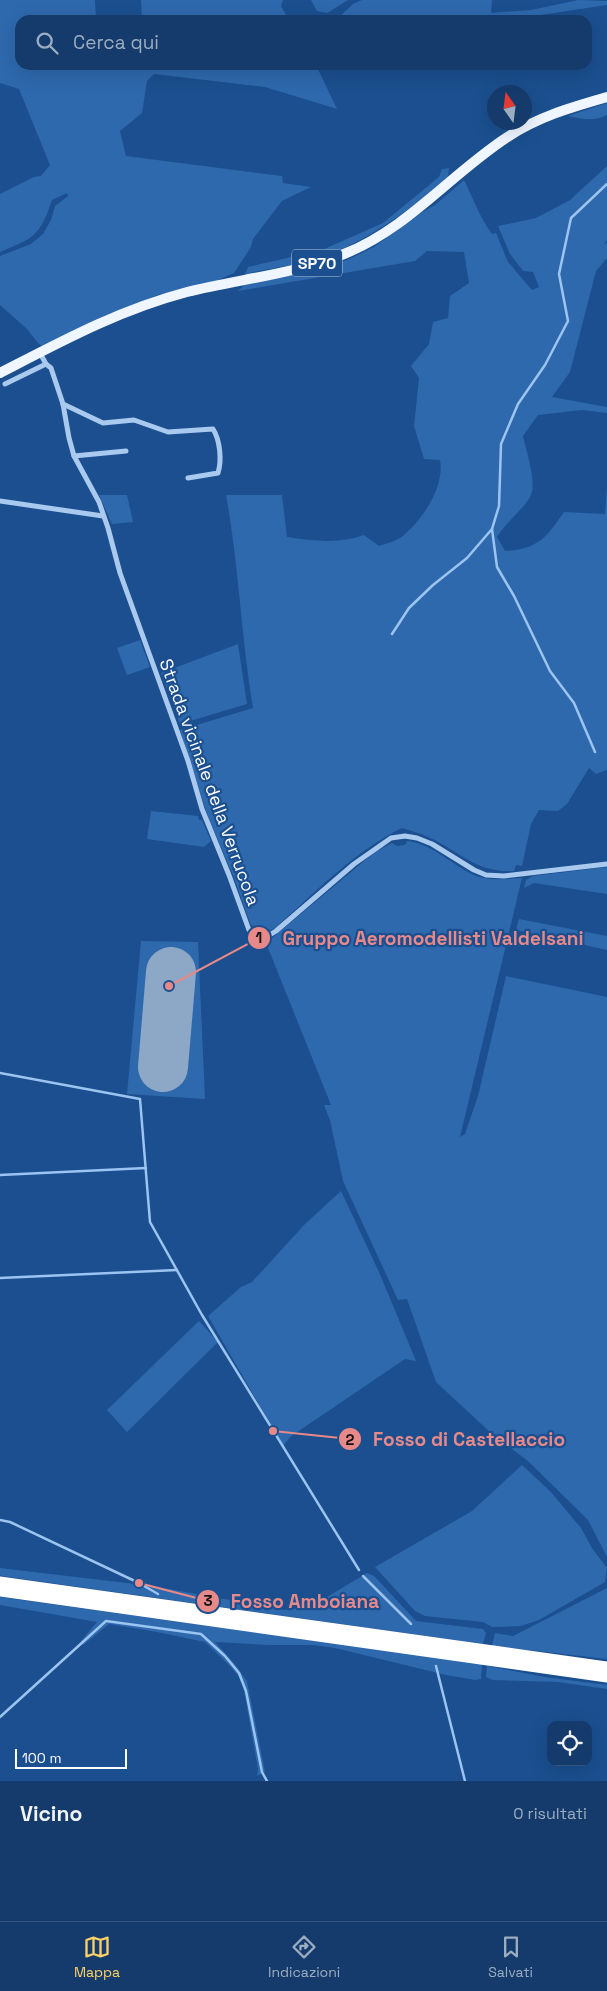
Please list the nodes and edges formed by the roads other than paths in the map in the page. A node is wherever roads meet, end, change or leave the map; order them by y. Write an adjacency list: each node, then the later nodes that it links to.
1 (607, 97): 2 (main road, SP70)
2 (40, 352): 3 (street); 4 (main road, SP70)
3 (46, 364): 5 (street); 6 (street)
4 (0, 373)
5 (5, 384)
6 (63, 404): 8 (street); 9 (street)
7 (126, 451): 8 (street)
8 (74, 456): 11 (street)
9 (188, 478)
10 (0, 500): 11 (street)
11 (104, 516): 12 (street, Strada vicinale della Verrucola)
12 (607, 864)
13 (0, 1582): 15 (highway)
14 (0, 1591): 16 (highway)
15 (607, 1667)
16 (607, 1677)

